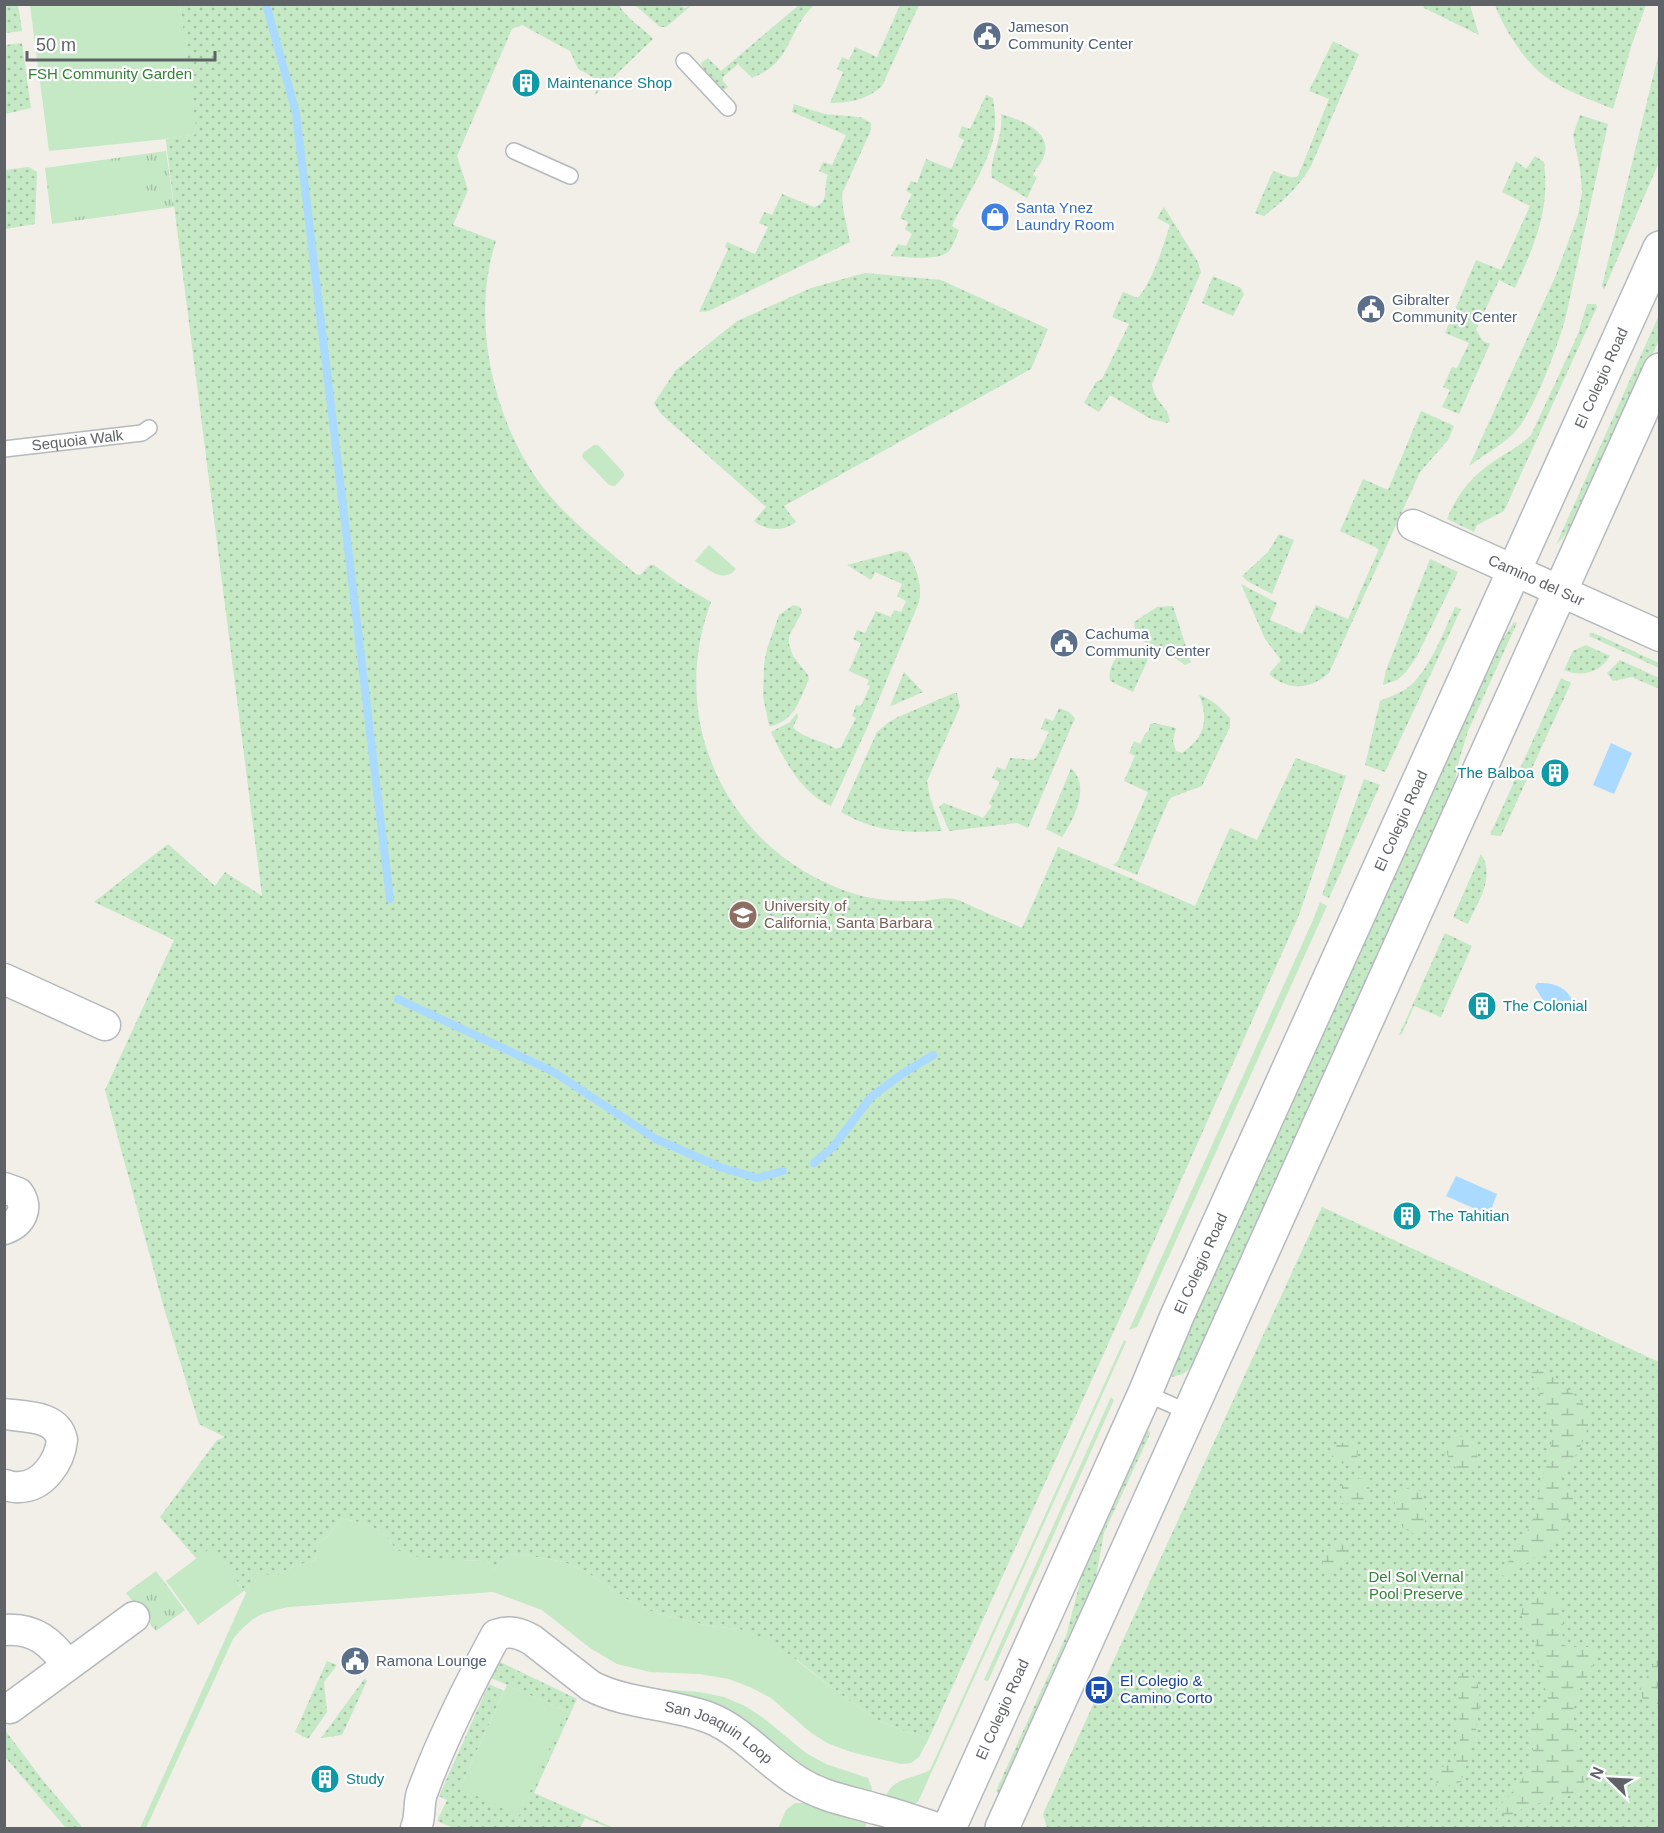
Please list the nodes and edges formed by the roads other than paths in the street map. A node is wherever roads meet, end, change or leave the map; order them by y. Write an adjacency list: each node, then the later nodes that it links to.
1 (684, 61): 2 (lane)
2 (728, 108)
3 (514, 151): 4 (lane)
4 (570, 176)
5 (1659, 248): 10 (main road, El Colegio Road)
6 (1659, 370): 11 (main road)
7 (149, 428): 8 (lane, Sequoia Walk)
8 (4, 449)
9 (1413, 525): 10 (street, Camino del Sur)
10 (1514, 571): 11 (street, Camino del Sur); 17 (main road, El Colegio Road)
11 (1560, 591): 12 (street, Camino del Sur); 18 (main road)
12 (1659, 636)
13 (4, 980): 14 (street)
14 (105, 1025)
15 (4, 1188): 16 (street)
16 (4, 1229)
17 (1145, 1393): 18 (lane); 27 (main road, El Colegio Road)
18 (1190, 1413): 28 (main road)
19 (4, 1414): 20 (street)
20 (4, 1485)
21 (134, 1617): 23 (street)
22 (4, 1630): 23 (street)
23 (68, 1665): 24 (street)
24 (10, 1708)
25 (416, 1828): 26 (street, San Joaquin Loop)
26 (937, 1828)
27 (949, 1828)
28 (1002, 1828)

